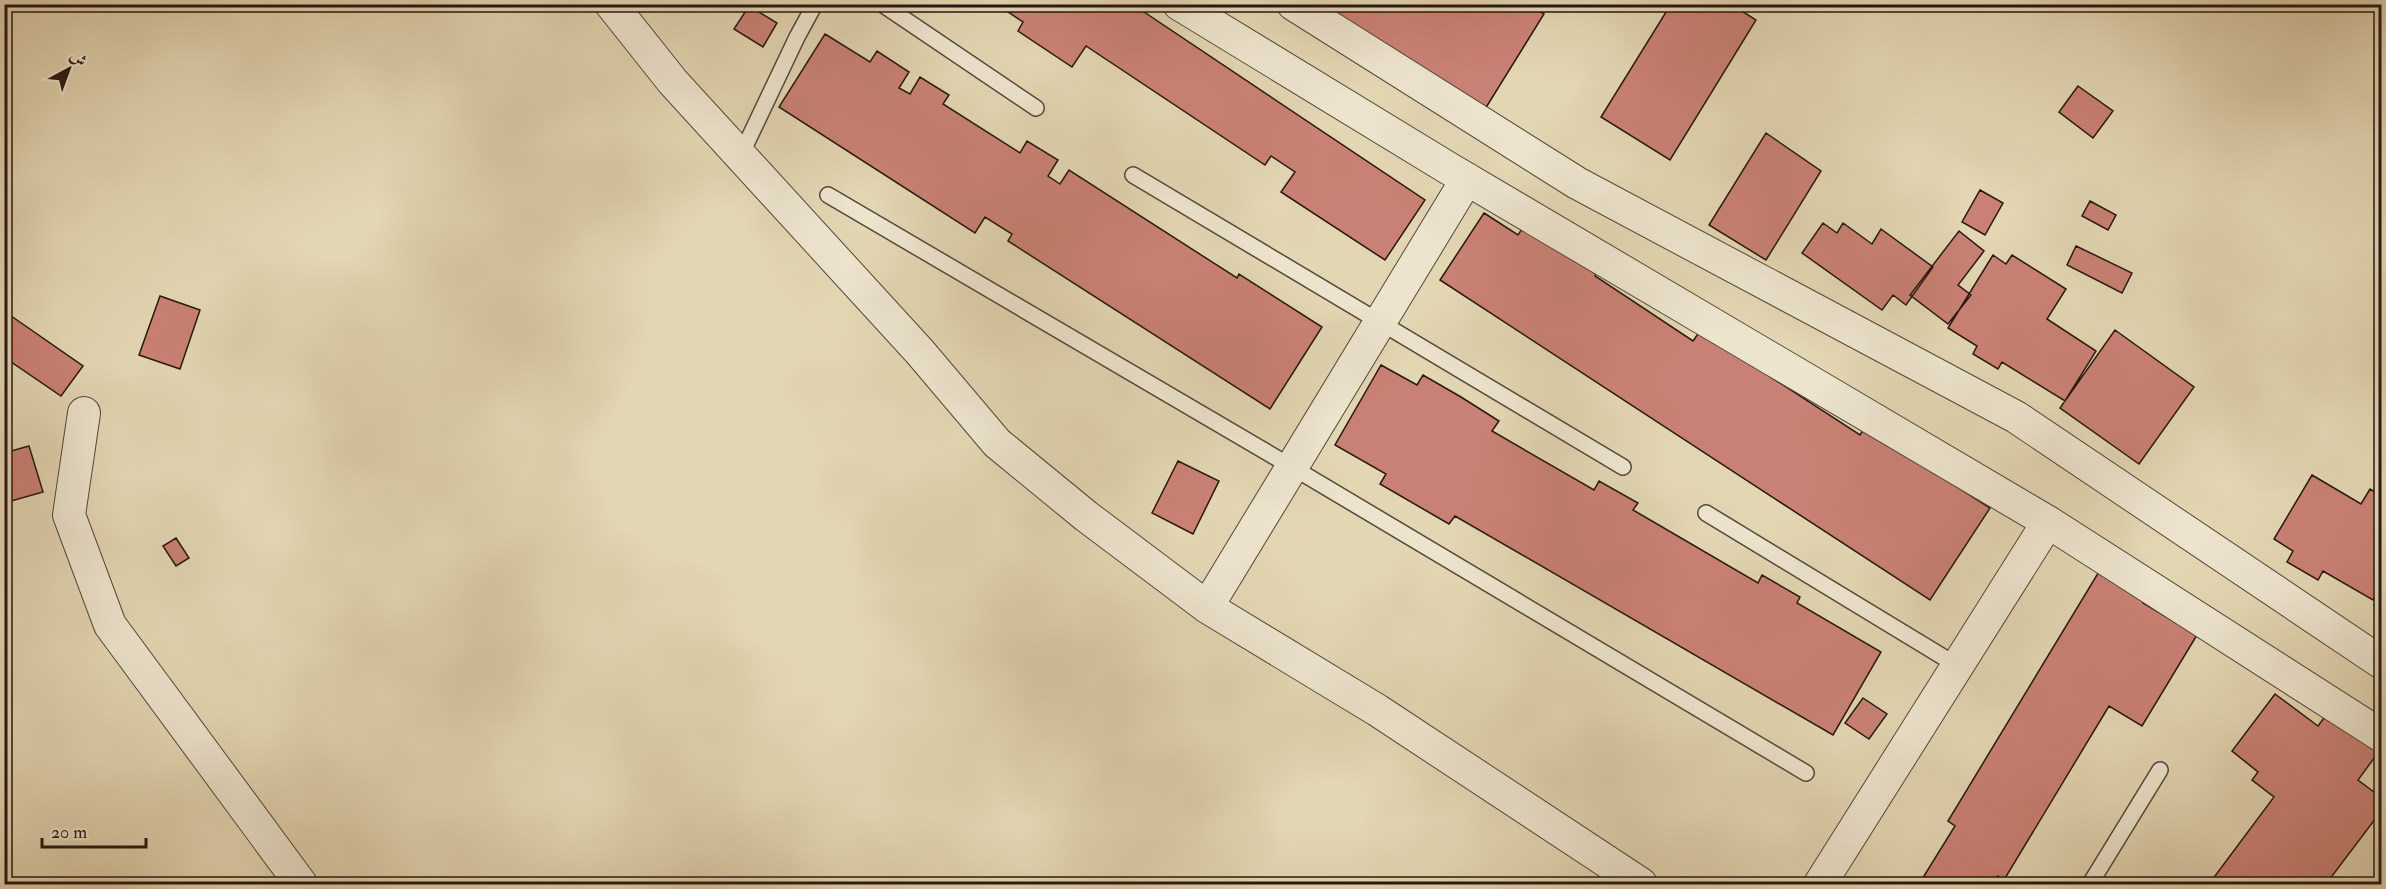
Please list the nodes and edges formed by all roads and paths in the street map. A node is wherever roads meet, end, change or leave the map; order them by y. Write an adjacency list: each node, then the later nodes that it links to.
1 (611, 4): 7 (street)
2 (815, 4): 7 (lane)
3 (882, 4): 6 (lane)
4 (1179, 4): 9 (street)
5 (1293, 4): 18 (street)
6 (1036, 108)
7 (740, 157): 17 (street)
8 (1133, 175): 11 (lane)
9 (1467, 179): 11 (street); 16 (street)
10 (828, 195): 13 (lane)
11 (1379, 323): 13 (street); 14 (lane)
12 (84, 413): 23 (street)
13 (1292, 467): 17 (street); 22 (lane)
14 (1623, 467)
15 (1707, 513): 19 (lane)
16 (2048, 522): 19 (street); 20 (street)
17 (1207, 607): 24 (street)
18 (2382, 663)
19 (1958, 666): 25 (street)
20 (2382, 736)
21 (2160, 770): 26 (lane)
22 (1806, 773)
23 (301, 885)
24 (1641, 885)
25 (1820, 885)
26 (2090, 885)

